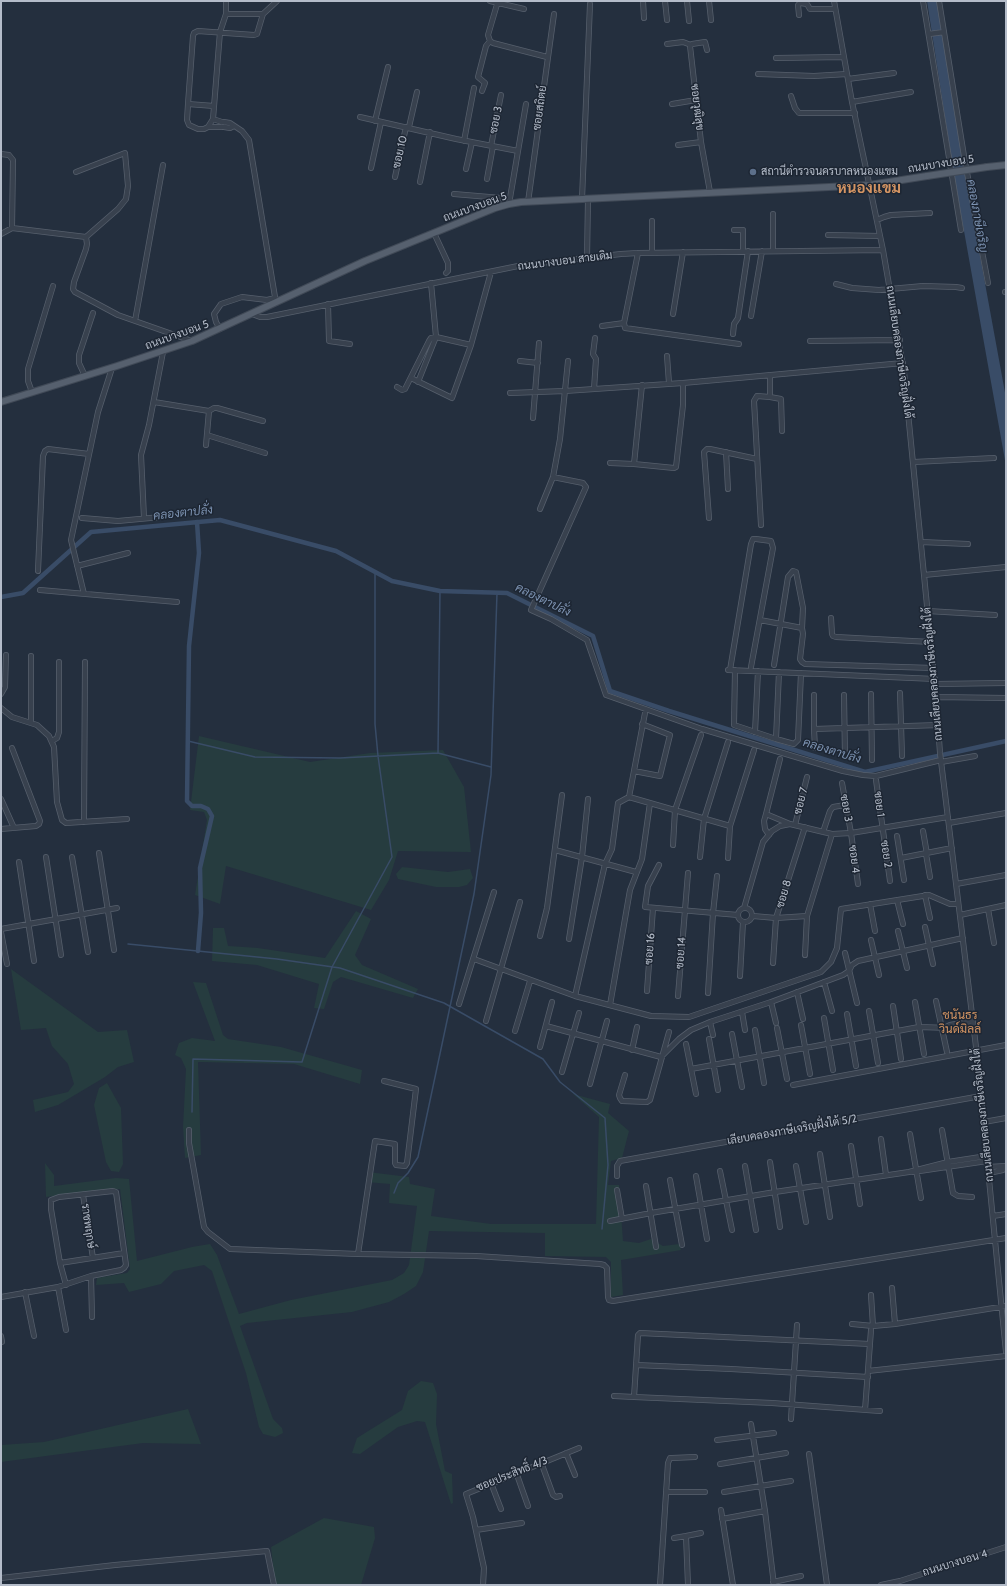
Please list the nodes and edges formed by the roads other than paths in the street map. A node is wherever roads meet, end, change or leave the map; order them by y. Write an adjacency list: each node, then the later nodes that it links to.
1 (226, 1): 15 (street)
2 (277, 1): 16 (street)
3 (490, 1): 11 (street)
4 (643, 1): 19 (street)
5 (665, 1): 20 (street)
6 (687, 1): 22 (street)
7 (709, 1): 21 (street)
8 (834, 1): 14 (street, ถนนเลียบคลองภาษีเจริญฝั่งใต้)
9 (923, 1): 25 (street)
10 (939, 1): 24 (street)
11 (498, 2): 13 (street); 26 (street)
12 (590, 4): 76 (street)
13 (524, 9)
14 (835, 9): 18 (street); 31 (street, ถนนเลียบคลองภาษีเจริญฝั่งใต้)
15 (226, 14): 16 (street); 23 (street)
16 (263, 14): 23 (street)
17 (554, 14): 30 (street, ซอยสถิตย์)
18 (798, 15)
19 (644, 18)
20 (667, 20)
21 (711, 20)
22 (689, 21)
23 (220, 32): 45 (street); 48 (street)
24 (943, 32): 25 (street); 102 (street)
25 (930, 34): 85 (street)
26 (490, 41): 30 (street); 39 (street)
27 (667, 44): 28 (street)
28 (691, 45): 29 (street); 43 (street, ซอยวุฒิสุข)
29 (707, 50)
30 (547, 57): 77 (street, ซอยสถิตย์)
31 (844, 57): 32 (street); 36 (street, ถนนเลียบคลองภาษีเจริญฝั่งใต้)
32 (776, 58)
33 (388, 67): 52 (street)
34 (894, 73): 36 (street)
35 (758, 74): 36 (street)
36 (848, 77): 44 (street, ถนนเลียบคลองภาษีเจริญฝั่งใต้)
37 (474, 88): 58 (street)
38 (417, 92): 56 (street, ซอย 10)
39 (482, 92)
40 (911, 92): 44 (street)
41 (501, 95): 62 (street, ซอย 3)
42 (791, 96): 49 (street)
43 (696, 100): 47 (street); 60 (street, ซอยวุฒิสุข)
44 (852, 102): 49 (street, ถนนเลียบคลองภาษีเจริญฝั่งใต้)
45 (188, 104): 48 (street); 55 (street)
46 (526, 104): 63 (street)
47 (672, 104)
48 (214, 106): 51 (street)
49 (855, 113): 73 (street, ถนนเลียบคลองภาษีเจริญฝั่งใต้)
50 (360, 117): 52 (street)
51 (213, 119): 54 (street); 55 (street)
52 (375, 121): 53 (street)
53 (381, 122): 56 (street); 67 (street)
54 (223, 125): 55 (street); 107 (street)
55 (208, 126)
56 (407, 127): 57 (street); 70 (street, ซอย 10)
57 (430, 132): 58 (street); 72 (street)
58 (464, 141): 59 (street)
59 (472, 142): 62 (street); 68 (street)
60 (701, 142): 61 (street); 74 (street, ซอยวุฒิสุข)
61 (678, 145)
62 (492, 146): 63 (street); 71 (street, ซอย 3)
63 (518, 151): 78 (street)
64 (1, 154): 83 (street)
65 (163, 165): 113 (street)
66 (1006, 165): 73 (main road, ถนนบางบอน 5, bridge)
67 (370, 168)
68 (466, 169)
69 (76, 172): 90 (street)
70 (395, 177)
71 (487, 179)
72 (420, 182)
73 (870, 185): 74 (main road, ถนนบางบอน 5); 81 (street, ถนนเลียบคลองภาษีเจริญฝั่งใต้)
74 (710, 192): 76 (main road, ถนนบางบอน 5)
75 (454, 194): 78 (street)
76 (585, 199): 77 (main road, ถนนบางบอน 5); 98 (street)
77 (528, 202): 78 (main road, ถนนบางบอน 5)
78 (507, 204): 86 (main road, ถนนบางบอน 5)
79 (930, 213): 81 (street)
80 (773, 214): 94 (street)
81 (877, 220): 89 (street, ถนนเลียบคลองภาษีเจริญฝั่งใต้)
82 (652, 221): 95 (street)
83 (14, 228): 87 (street); 90 (street)
84 (734, 230): 92 (street)
85 (961, 230)
86 (434, 233): 100 (street); 107 (main road, ถนนบางบอน 5)
87 (1, 234)
88 (828, 235): 89 (street)
89 (880, 236): 91 (street, ถนนเลียบคลองภาษีเจริญฝั่งใต้)
90 (86, 237): 113 (street)
91 (883, 250): 94 (street, ถนนบางบอน สายเดิม); 106 (street, ถนนเลียบคลองภาษีเจริญฝั่งใต้)
92 (746, 251): 93 (street, ถนนบางบอน สายเดิม); 96 (street, ถนนบางบอน สายเดิม); 117 (street)
93 (762, 251): 94 (street, ถนนบางบอน สายเดิม); 112 (street)
94 (773, 251)
95 (652, 252): 96 (street, ถนนบางบอน สายเดิม); 97 (street, ถนนบางบอน สายเดิม)
96 (683, 252): 111 (street)
97 (638, 253): 98 (street, ถนนบางบอน สายเดิม); 114 (street)
98 (587, 258): 99 (street, ถนนบางบอน สายเดิม)
99 (491, 272): 101 (street, ถนนบางบอน สายเดิม); 126 (street)
100 (446, 273)
101 (431, 283): 108 (street, ถนนบางบอน สายเดิม); 118 (street)
102 (988, 283)
103 (836, 284): 106 (street)
104 (53, 286): 144 (street)
105 (962, 288): 106 (street)
106 (891, 290): 120 (street, ถนนเลียบคลองภาษีเจริญฝั่งใต้)
107 (276, 300): 110 (main road, ถนนบางบอน 5); 116 (street)
108 (328, 304): 110 (street, ถนนบางบอน สายเดิม); 124 (street)
109 (93, 313): 134 (street)
110 (252, 314): 116 (main road, ถนนบางบอน 5)
111 (673, 314)
112 (751, 316)
113 (135, 321): 121 (street)
114 (624, 323): 115 (street); 125 (street)
115 (602, 326)
116 (220, 329): 121 (main road, ถนนบางบอน 5)
117 (733, 334)
118 (436, 337): 126 (street); 136 (street); 137 (street)
119 (595, 338): 142 (street)
120 (900, 340): 122 (street); 132 (street, ถนนเลียบคลองภาษีเจริญฝั่งใต้)
121 (192, 341): 127 (main road, ถนนบางบอน 5)
122 (810, 341)
123 (539, 343): 131 (street)
124 (350, 344)
125 (739, 344)
126 (471, 345): 137 (street)
127 (163, 352): 133 (main road, ถนนบางบอน 5); 149 (street)
128 (666, 356): 139 (street)
129 (520, 361): 131 (street)
130 (568, 361): 143 (street)
131 (538, 363): 145 (street)
132 (903, 363): 135 (street); 161 (street, ถนนเลียบคลองภาษีเจริญฝั่งใต้)
133 (112, 368): 134 (main road, ถนนบางบอน 5); 158 (street)
134 (85, 376): 144 (main road, ถนนบางบอน 5)
135 (770, 376): 138 (street); 147 (street)
136 (411, 378): 137 (street); 141 (street)
137 (418, 382)
138 (683, 383): 139 (street); 163 (street)
139 (669, 384): 140 (street)
140 (642, 385): 142 (street); 163 (street)
141 (397, 387)
142 (594, 388): 143 (street)
143 (565, 391): 145 (street); 164 (street)
144 (32, 392): 148 (main road, ถนนบางบอน 5)
145 (536, 392): 146 (street); 151 (street)
146 (510, 393)
147 (770, 397): 153 (street); 160 (street)
148 (1, 402)
149 (154, 402): 150 (street); 169 (street)
150 (209, 411): 152 (street); 154 (street)
151 (533, 418)
152 (263, 421)
153 (782, 431)
154 (207, 435): 155 (street); 157 (street)
155 (206, 445)
156 (726, 452): 160 (street); 165 (street); 170 (street)
157 (265, 453)
158 (89, 454): 175 (street); 177 (street)
159 (994, 458): 161 (street)
160 (757, 459): 171 (street)
161 (914, 462): 172 (street, ถนนเลียบคลองภาษีเจริญฝั่งใต้)
162 (610, 463): 163 (street)
163 (634, 464)
164 (553, 477): 166 (street); 231 (street)
165 (728, 489)
166 (540, 509)
167 (161, 517): 169 (street)
168 (82, 518): 169 (street)
169 (144, 518)
170 (709, 518)
171 (760, 525)
172 (921, 542): 173 (street); 178 (street, ถนนเลียบคลองภาษีเจริญฝั่งใต้)
173 (968, 544)
174 (128, 553): 175 (street)
175 (76, 566): 180 (street)
176 (1006, 567): 178 (street)
177 (38, 571)
178 (924, 575): 182 (street, ถนนเลียบคลองภาษีเจริญฝั่งใต้)
179 (40, 590): 180 (street)
180 (84, 594): 181 (street)
181 (177, 602)
182 (928, 611): 183 (street); 188 (street, ถนนเลียบคลองภาษีเจริญฝั่งใต้)
183 (995, 615)
184 (830, 618): 188 (street)
185 (760, 620): 186 (street); 194 (street); 196 (street)
186 (781, 624): 187 (street); 187 (street); 193 (street)
187 (802, 628): 195 (street)
188 (931, 642): 195 (street, ถนนเลียบคลองภาษีเจริญฝั่งใต้)
189 (6, 655): 203 (street)
190 (31, 656): 211 (street)
191 (59, 662): 221 (street)
192 (85, 662): 248 (street)
193 (774, 665)
194 (751, 666)
195 (934, 668): 200 (street, ถนนเลียบคลองภาษีเจริญฝั่งใต้)
196 (731, 670): 197 (street); 218 (street)
197 (758, 671): 198 (street); 218 (street)
198 (779, 672): 199 (street); 220 (street)
199 (801, 673): 200 (street); 220 (street)
200 (935, 682): 201 (street); 207 (street, ถนนเลียบคลองภาษีเจริญฝั่งใต้)
201 (1006, 683)
202 (900, 693): 214 (street)
203 (1, 694)
204 (871, 694): 215 (street)
205 (814, 695): 217 (street)
206 (844, 695): 216 (street)
207 (936, 697): 208 (street); 213 (street, ถนนเลียบคลองภาษีเจริญฝั่งใต้)
208 (1006, 698)
209 (1, 708): 211 (street)
210 (645, 713): 212 (street)
211 (32, 723): 221 (street)
212 (642, 724): 232 (street); 232 (street)
213 (939, 725): 214 (street); 231 (street, ถนนเลียบคลองภาษีเจริญฝั่งใต้)
214 (902, 726): 215 (street); 226 (street)
215 (871, 727): 216 (street); 230 (street)
216 (844, 728): 217 (street); 228 (street)
217 (814, 729): 224 (street)
218 (755, 732): 220 (street)
219 (702, 735): 242 (street)
220 (776, 739)
221 (52, 741): 248 (street)
222 (728, 742): 247 (street)
223 (12, 748): 253 (street)
224 (815, 748)
225 (754, 750): 251 (street)
226 (902, 756)
227 (975, 756): 231 (street)
228 (845, 757)
229 (780, 759): 244 (street)
230 (872, 760)
231 (941, 760): 245 (street, ถนนเลียบคลองภาษีเจริญฝั่งใต้)
232 (634, 771): 237 (street)
233 (807, 777): 250 (street, ซอย 7)
234 (876, 780): 254 (street, ซอย 1)
235 (842, 783): 241 (street, ซอย 3)
236 (562, 794): 263 (street)
237 (629, 796): 240 (street); 274 (street)
238 (1, 799): 253 (street)
239 (588, 799): 269 (street)
240 (650, 803): 242 (street); 276 (street)
241 (845, 805): 257 (street); 258 (street, ซอย 3)
242 (675, 810): 247 (street); 262 (street)
243 (1006, 813): 249 (street)
244 (766, 814): 250 (street); 260 (street)
245 (948, 817): 249 (street, ถนนเลียบคลองภาษีเจริญฝั่งใต้); 254 (street)
246 (127, 819): 248 (street)
247 (704, 819): 251 (street); 270 (street)
248 (84, 822)
249 (949, 823): 264 (street, ถนนเลียบคลองภาษีเจริญฝั่งใต้)
250 (792, 824): 252 (street); 260 (street)
251 (730, 826): 271 (street)
252 (805, 827): 257 (street); 304 (street, ซอย 8)
253 (14, 828): 255 (street)
254 (882, 828): 258 (street); 282 (street, ซอย 2)
255 (1, 829)
256 (923, 831): 266 (street)
257 (823, 832): 259 (street)
258 (851, 833): 259 (street); 283 (street, ซอย 4)
259 (832, 834): 303 (street)
260 (769, 835): 294 (street)
261 (898, 836): 272 (street)
262 (673, 845)
263 (556, 850): 269 (street); 314 (street)
264 (952, 850): 266 (street); 284 (street, ถนนเลียบคลองภาษีเจริญฝั่งใต้)
265 (99, 853): 296 (street)
266 (927, 854): 272 (street); 280 (street)
267 (46, 857): 306 (street)
268 (72, 857): 299 (street)
269 (582, 857): 274 (street); 316 (street)
270 (700, 857)
271 (728, 858)
272 (901, 858): 281 (street)
273 (19, 862): 308 (street)
274 (605, 864): 276 (street); 342 (street)
275 (658, 865): 293 (street)
276 (636, 872): 350 (street)
277 (688, 873): 297 (street, ซอย 14)
278 (1006, 875): 284 (street)
279 (717, 876): 298 (street)
280 (930, 877)
281 (904, 880)
282 (890, 881)
283 (858, 884)
284 (956, 884): 290 (street, ถนนเลียบคลองภาษีเจริญฝั่งใต้)
285 (494, 892): 327 (street)
286 (925, 895): 287 (street); 290 (street); 305 (street)
287 (897, 900): 289 (street); 309 (street)
288 (520, 902): 333 (street)
289 (870, 904): 312 (street); 350 (street)
290 (958, 904): 301 (street, ถนนเลียบคลองภาษีเจริญฝั่งใต้)
291 (1006, 905): 295 (street)
292 (117, 908): 296 (street)
293 (653, 908): 297 (street); 339 (street, ซอย 16)
294 (744, 908): 300 (street); 302 (street)
295 (988, 909): 301 (street); 318 (street)
296 (106, 910): 299 (street); 320 (street)
297 (684, 910): 298 (street); 343 (street, ซอย 14)
298 (713, 913): 300 (street); 341 (street)
299 (81, 914): 306 (street); 322 (street)
300 (738, 915): 307 (street)
301 (960, 915): 315 (street, ถนนเลียบคลองภาษีเจริญฝั่งใต้)
302 (753, 916): 304 (street); 307 (street)
303 (807, 916): 304 (street); 325 (street)
304 (776, 918): 329 (street, ซอย 8)
305 (930, 918)
306 (55, 919): 308 (street); 324 (street)
307 (743, 922): 336 (street)
308 (27, 924): 311 (street); 328 (street)
309 (903, 924)
310 (925, 927): 319 (street)
311 (1, 930): 330 (street)
312 (875, 931)
313 (898, 931): 321 (street)
314 (540, 936)
315 (963, 938): 319 (street); 362 (street, ถนนเลียบคลองภาษีเจริญฝั่งใต้)
316 (569, 939)
317 (871, 940): 326 (street)
318 (994, 943)
319 (929, 945): 321 (street); 331 (street)
320 (114, 950)
321 (903, 950): 326 (street); 332 (street)
322 (88, 952)
323 (845, 953): 334 (street)
324 (60, 955)
325 (805, 955)
326 (875, 957): 334 (street); 335 (street)
327 (474, 959): 333 (street); 349 (street)
328 (34, 961)
329 (773, 963)
330 (6, 964)
331 (933, 964)
332 (907, 968)
333 (501, 969): 337 (street); 360 (street)
334 (849, 971): 338 (street); 348 (street)
335 (879, 975)
336 (740, 976)
337 (530, 981): 342 (street); 368 (street)
338 (824, 982): 340 (street); 353 (street)
339 (647, 991)
340 (797, 992): 346 (street); 358 (street)
341 (708, 993)
342 (575, 996): 350 (street)
343 (678, 996)
344 (936, 1001): 365 (street)
345 (552, 1002): 364 (street)
346 (771, 1002): 354 (street); 385 (street)
347 (915, 1002): 367 (street)
348 (857, 1003)
349 (459, 1004)
350 (610, 1005)
351 (893, 1006): 372 (street)
352 (869, 1010): 375 (street)
353 (832, 1011)
354 (742, 1012): 361 (street); 369 (street)
355 (579, 1013): 373 (street)
356 (847, 1014): 376 (street)
357 (824, 1018): 379 (street)
358 (803, 1019)
359 (607, 1021): 377 (street)
360 (486, 1022)
361 (710, 1022): 389 (street); 393 (street)
362 (973, 1024): 365 (street); 384 (street, ถนนเลียบคลองภาษีเจริญฝั่งใต้)
363 (801, 1025): 382 (street)
364 (546, 1026): 373 (street); 381 (street)
365 (944, 1027): 367 (street); 386 (street)
366 (637, 1028): 383 (street)
367 (919, 1028): 372 (street); 387 (street)
368 (515, 1030)
369 (745, 1030)
370 (755, 1030): 388 (street)
371 (669, 1032): 389 (street)
372 (897, 1032): 375 (street); 390 (street)
373 (574, 1033): 377 (street); 397 (street)
374 (732, 1034): 391 (street)
375 (873, 1036): 376 (street); 392 (street)
376 (851, 1040): 379 (street); 394 (street)
377 (602, 1041): 383 (street); 403 (street)
378 (686, 1044): 395 (street)
379 (828, 1044): 382 (street); 396 (street)
380 (1006, 1045): 384 (street)
381 (540, 1047)
382 (805, 1048): 385 (street); 398 (street)
383 (632, 1050): 389 (street)
384 (976, 1051): 404 (street); 408 (street, ถนนเลียบคลองภาษีเจริญฝั่งใต้)
385 (782, 1052): 388 (street); 400 (street)
386 (947, 1052)
387 (924, 1054)
388 (760, 1056): 391 (street); 402 (street)
389 (661, 1057): 399 (street)
390 (901, 1059)
391 (736, 1060): 393 (street); 405 (street)
392 (878, 1063)
393 (714, 1064): 395 (street); 406 (street)
394 (856, 1066)
395 (691, 1069): 407 (street)
396 (833, 1070)
397 (562, 1072)
398 (810, 1074)
399 (625, 1075)
400 (787, 1078)
401 (384, 1081): 461 (street)
402 (764, 1083)
403 (590, 1084)
404 (793, 1085)
405 (742, 1087)
406 (718, 1090)
407 (696, 1094)
408 (981, 1096): 410 (street, ถนนเลียบคลองภาษีเจริญฝั่งใต้); 428 (street, เลียบคลองภาษีเจริญฝั่งใต้ 5/2)
409 (1006, 1118): 410 (street)
410 (984, 1122): 417 (street, ถนนเลียบคลองภาษีเจริญฝั่งใต้)
411 (189, 1130): 461 (street)
412 (942, 1130): 419 (street)
413 (910, 1134): 424 (street)
414 (881, 1139): 427 (street)
415 (851, 1146): 431 (street)
416 (820, 1154): 432 (street)
417 (987, 1159): 419 (street); 422 (street, ถนนเลียบคลองภาษีเจริญฝั่งใต้)
418 (770, 1162): 436 (street)
419 (948, 1165): 424 (street); 439 (street)
420 (745, 1166): 438 (street)
421 (796, 1166): 434 (street)
422 (988, 1167): 423 (street); 426 (street, ถนนเลียบคลองภาษีเจริญฝั่งใต้)
423 (1006, 1167): 426 (street)
424 (917, 1170): 427 (street); 440 (street)
425 (720, 1171): 441 (street)
426 (989, 1173): 447 (street, ถนนเลียบคลองภาษีเจริญฝั่งใต้)
427 (886, 1175): 431 (street)
428 (617, 1176)
429 (696, 1176): 443 (street)
430 (670, 1180): 444 (street)
431 (856, 1180): 432 (street); 442 (street)
432 (825, 1185): 434 (street); 448 (street)
433 (646, 1186): 445 (street)
434 (801, 1189): 436 (street); 451 (street)
435 (617, 1190): 449 (street)
436 (775, 1192): 438 (street); 452 (street)
437 (84, 1195): 460 (street); 462 (street, ราชพฤกษ์); 463 (street)
438 (750, 1196): 441 (street); 454 (street)
439 (972, 1197)
440 (921, 1198)
441 (726, 1201): 443 (street); 453 (street)
442 (860, 1204)
443 (701, 1205): 444 (street); 456 (street)
444 (676, 1208): 445 (street); 458 (street)
445 (651, 1213): 449 (street); 459 (street)
446 (1006, 1214): 447 (street)
447 (993, 1216): 457 (street, ถนนเลียบคลองภาษีเจริญฝั่งใต้)
448 (830, 1217)
449 (622, 1219): 450 (street)
450 (610, 1221)
451 (806, 1222)
452 (780, 1227)
453 (732, 1230)
454 (756, 1230)
455 (1006, 1238): 457 (street)
456 (707, 1239)
457 (996, 1240): 461 (street); 471 (street, ถนนเลียบคลองภาษีเจริญฝั่งใต้)
458 (682, 1245)
459 (656, 1247)
460 (124, 1254): 462 (street, ราชพฤกษ์); 464 (street)
461 (358, 1254)
462 (93, 1258): 463 (street, ราชพฤกษ์)
463 (60, 1263): 465 (street)
464 (91, 1276): 465 (street); 472 (street)
465 (66, 1285): 466 (street)
466 (58, 1287): 468 (street); 478 (street)
467 (892, 1288): 475 (street)
468 (25, 1292): 470 (street); 479 (street)
469 (871, 1295): 477 (street)
470 (1, 1297)
471 (1004, 1306): 473 (street, ถนนเลียบคลองภาษีเจริญฝั่งใต้); 475 (street)
472 (92, 1317)
473 (1004, 1322): 482 (street, ถนนเลียบคลองภาษีเจริญฝั่งใต้)
474 (852, 1324): 477 (street)
475 (895, 1324): 477 (street)
476 (797, 1325): 480 (street)
477 (872, 1328): 481 (street)
478 (66, 1330)
479 (34, 1336)
480 (796, 1340): 481 (street); 484 (street); 486 (street)
481 (870, 1344): 485 (street)
482 (1006, 1352)
483 (1006, 1356): 485 (street)
484 (636, 1365): 486 (street); 489 (street)
485 (868, 1371): 487 (street)
486 (793, 1372): 487 (street); 490 (street)
487 (868, 1377): 491 (street)
488 (614, 1396): 489 (street)
489 (634, 1397): 490 (street)
490 (792, 1404): 491 (street); 493 (street)
491 (865, 1410): 492 (street)
492 (880, 1411)
493 (790, 1419)
494 (752, 1424): 496 (street)
495 (774, 1434): 496 (street)
496 (753, 1437): 497 (street); 503 (street)
497 (717, 1440)
498 (579, 1448): 499 (street, ซอยประสิทธิ์ 4/3)
499 (566, 1453): 504 (street, ซอยประสิทธิ์ 4/3); 507 (street)
500 (786, 1453): 503 (street)
501 (809, 1454): 534 (street)
502 (695, 1457): 511 (street)
503 (757, 1458): 505 (street); 510 (street)
504 (541, 1462): 506 (street, ซอยประสิทธิ์ 4/3); 514 (street)
505 (720, 1464)
506 (516, 1472): 509 (street, ซอยประสิทธิ์ 4/3); 515 (street)
507 (575, 1475)
508 (792, 1481): 510 (street)
509 (491, 1483): 516 (street); 521 (street, ซอยประสิทธิ์ 4/3)
510 (761, 1486): 513 (street); 518 (street)
511 (666, 1492): 512 (street); 531 (street)
512 (705, 1492)
513 (724, 1492)
514 (560, 1496)
515 (528, 1506)
516 (501, 1509)
517 (721, 1510): 519 (street)
518 (765, 1511): 519 (street); 528 (street)
519 (722, 1519): 533 (street)
520 (522, 1523): 521 (street)
521 (476, 1530): 530 (street, ซอยประสิทธิ์ 4/3)
522 (701, 1533): 523 (street)
523 (686, 1536): 524 (street); 532 (street)
524 (674, 1538)
525 (1006, 1547): 535 (street, ถนนบางบอน 4)
526 (801, 1576): 528 (street)
527 (1, 1578): 529 (street)
528 (773, 1583)
529 (274, 1585)
530 (483, 1585)
531 (660, 1585)
532 (688, 1585)
533 (733, 1585)
534 (827, 1585)
535 (882, 1585)

